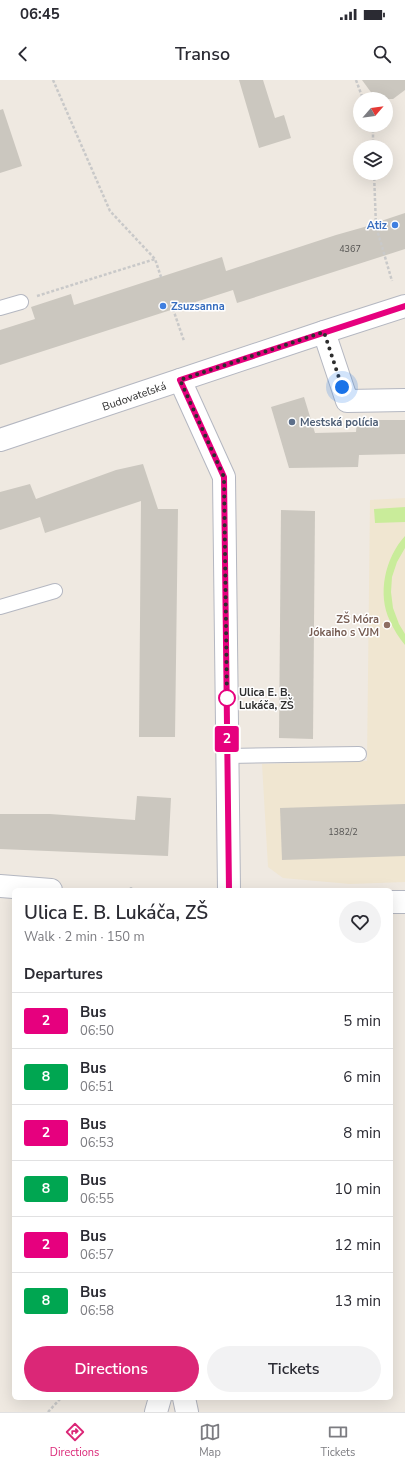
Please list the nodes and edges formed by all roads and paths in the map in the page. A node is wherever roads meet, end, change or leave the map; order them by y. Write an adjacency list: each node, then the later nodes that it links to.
1 (53, 80): 5 (path)
2 (356, 80): 3 (path)
3 (360, 92)
4 (374, 180): 7 (path)
5 (155, 259): 6 (path); 8 (path)
6 (161, 277)
7 (392, 281)
8 (21, 302): 10 (lane)
9 (405, 306): 12 (street, Budovateľská)
10 (0, 308)
11 (173, 309): 13 (path)
12 (324, 332): 14 (street, Budovateľská); 15 (street)
13 (184, 341)
14 (180, 380): 16 (street, Budovateľská); 20 (street)
15 (405, 400)
16 (0, 440)
17 (55, 590): 18 (lane)
18 (0, 607)
19 (359, 754): 20 (lane)
20 (228, 756): 25 (street)
21 (132, 885): 24 (path)
22 (0, 886): 23 (street)
23 (26, 888)
24 (131, 888)
25 (229, 888)
26 (393, 902): 27 (street)
27 (405, 902)
28 (58, 1400): 31 (path)
29 (159, 1400): 32 (street)
30 (184, 1400): 33 (street)
31 (48, 1412)
32 (156, 1412)
33 (186, 1412)

